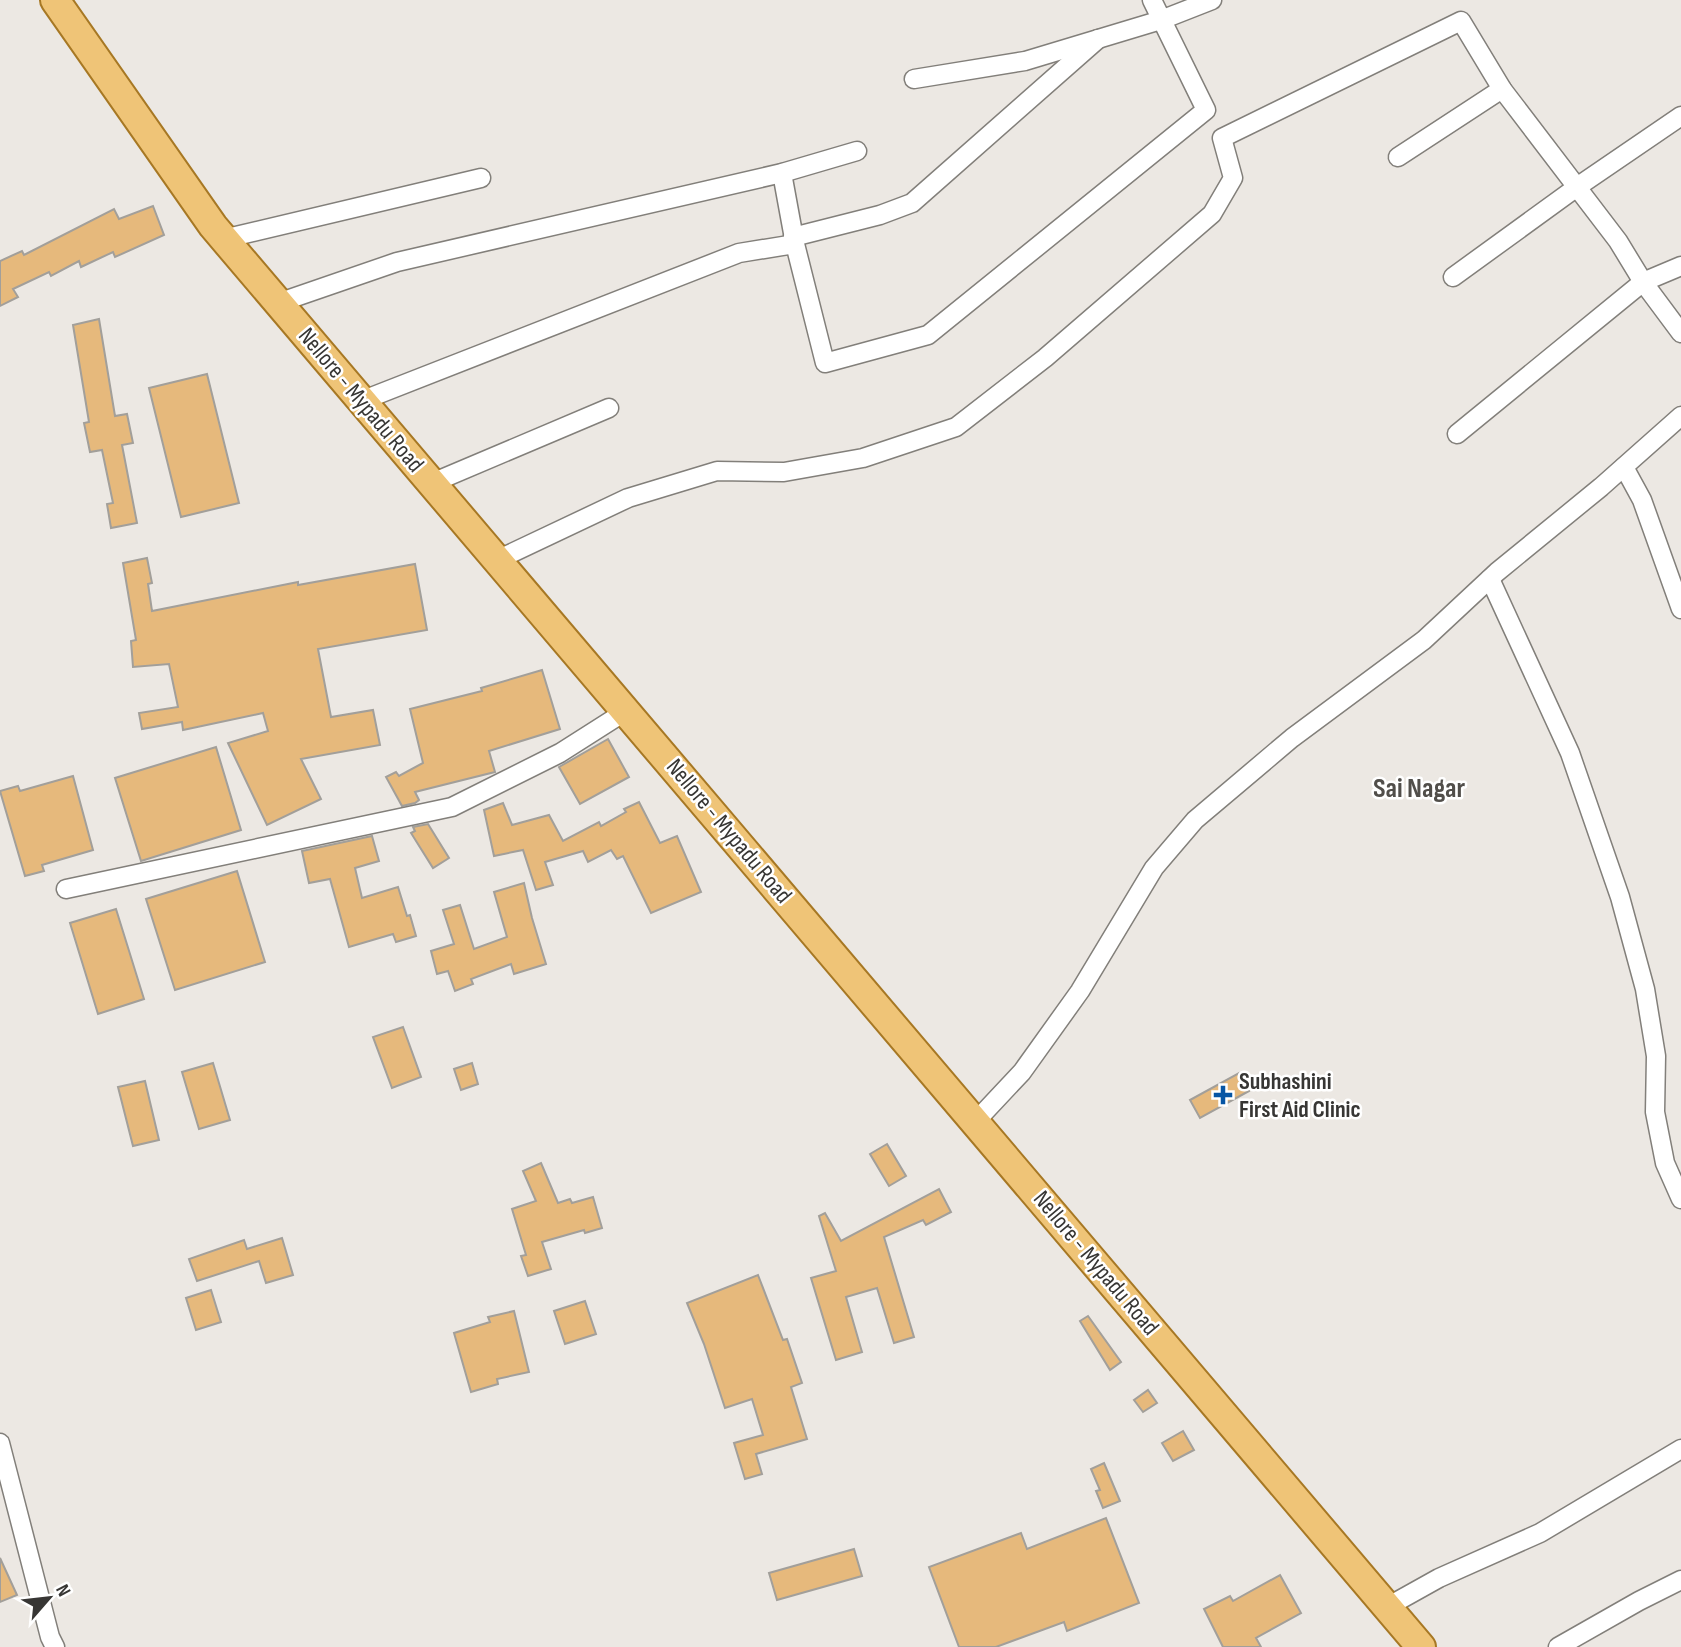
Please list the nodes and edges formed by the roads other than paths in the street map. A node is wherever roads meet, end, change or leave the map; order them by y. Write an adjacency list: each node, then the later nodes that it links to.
1 (55, 0): 14 (main road, Nellore - Mypadu Road)
2 (1152, 0): 4 (street)
3 (1212, 0): 4 (street)
4 (1161, 20): 5 (street); 15 (street)
5 (1098, 39): 6 (street); 15 (street)
6 (914, 79)
7 (1502, 89): 10 (street); 13 (street); 27 (street)
8 (1681, 116): 13 (street)
9 (857, 151): 11 (street)
10 (1398, 157)
11 (782, 173): 15 (street); 19 (street)
12 (481, 178): 14 (street)
13 (1577, 187): 17 (street); 18 (street)
14 (223, 239): 19 (main road, Nellore - Mypadu Road)
15 (794, 241): 21 (street)
16 (1681, 266): 18 (street)
17 (1452, 277)
18 (1643, 282): 20 (street); 24 (street)
19 (278, 303): 21 (main road, Nellore - Mypadu Road)
20 (1681, 333)
21 (361, 401): 26 (main road, Nellore - Mypadu Road)
22 (609, 408): 26 (street)
23 (1681, 416): 25 (street)
24 (1457, 434)
25 (1624, 467): 28 (street); 29 (street)
26 (432, 483): 27 (main road, Nellore - Mypadu Road)
27 (497, 560): 30 (main road, Nellore - Mypadu Road)
28 (1490, 579): 32 (street); 33 (street)
29 (1681, 609)
30 (626, 710): 31 (street); 32 (main road, Nellore - Mypadu Road)
31 (66, 889)
32 (976, 1121): 38 (main road, Nellore - Mypadu Road)
33 (1677, 1179): 34 (street)
34 (1681, 1199)
35 (0, 1443): 39 (street)
36 (1681, 1449): 38 (street)
37 (1681, 1580): 41 (street)
38 (1387, 1607): 40 (main road, Nellore - Mypadu Road)
39 (55, 1647)
40 (1421, 1647)
41 (1558, 1647)

